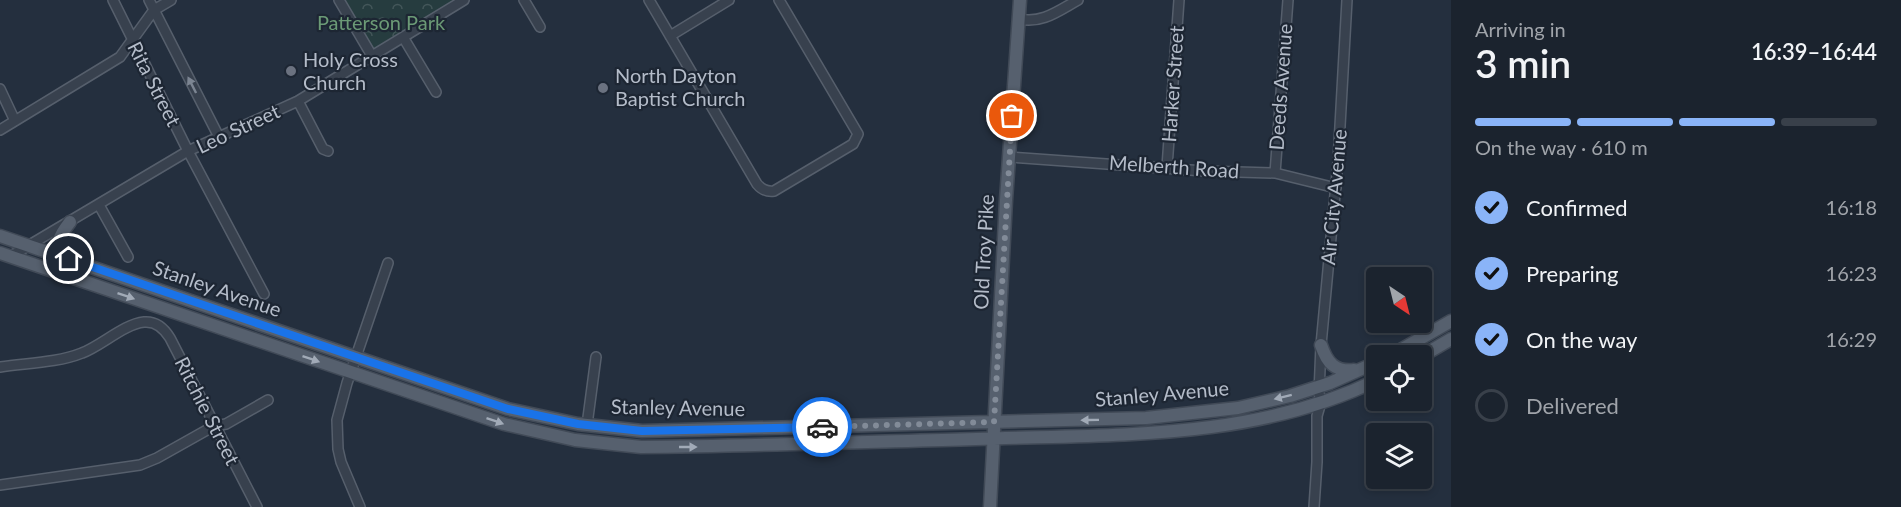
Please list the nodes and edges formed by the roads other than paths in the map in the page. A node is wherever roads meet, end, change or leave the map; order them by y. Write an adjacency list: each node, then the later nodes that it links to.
1 (114, 0): 20 (street, Rita Street)
2 (149, 0): 15 (street, Rita Street)
3 (171, 0): 15 (street)
4 (339, 0): 21 (street)
5 (464, 0): 19 (street, Leo Street)
6 (524, 0): 17 (street)
7 (649, 0): 18 (street)
8 (729, 0): 18 (street)
9 (779, 0): 18 (street)
10 (1020, 0): 16 (main road, Old Troy Pike)
11 (1078, 0): 16 (street)
12 (1179, 0): 31 (street, Harker Street)
13 (1288, 0): 32 (street, Deeds Avenue)
14 (1347, 0): 33 (street, Air City Avenue)
15 (154, 10): 20 (street); 27 (street, Rita Street, one-way to 15)
16 (1019, 19): 30 (main road, Old Troy Pike)
17 (540, 27)
18 (670, 36)
19 (403, 37): 21 (street, Leo Street); 23 (street)
20 (132, 40): 25 (street); 29 (street, Rita Street)
21 (372, 56): 24 (street, Leo Street)
22 (0, 89): 25 (street)
23 (436, 92)
24 (297, 101): 27 (street, Leo Street); 28 (street)
25 (15, 121): 26 (street)
26 (0, 130)
27 (219, 137): 29 (street, Leo Street)
28 (328, 151)
29 (188, 152): 34 (street, Leo Street); 42 (street, Rita Street)
30 (1010, 157): 31 (street, Melberth Road); 56 (main road, Old Troy Pike)
31 (1167, 167): 32 (street, Melberth Road)
32 (1275, 173): 33 (street, Melberth Road)
33 (1336, 188): 45 (street, Air City Avenue)
34 (99, 205): 35 (street, Leo Street); 39 (street)
35 (70, 222): 37 (street, Leo Street); 40 (main road)
36 (0, 236): 37 (main road, Stanley Avenue)
37 (29, 246): 38 (street, Leo Street); 40 (main road, Stanley Avenue)
38 (5, 255): 52 (main road, Stanley Avenue, one-way to 52)
39 (128, 257)
40 (69, 259): 48 (main road, Stanley Avenue)
41 (388, 263): 48 (street)
42 (264, 294)
43 (1451, 321): 46 (main road)
44 (1451, 339): 47 (main road)
45 (1321, 345): 51 (main road); 54 (street, Air City Avenue)
46 (1409, 345)
47 (1432, 350)
48 (356, 357): 52 (street); 57 (main road, Stanley Avenue)
49 (596, 357): 57 (street)
50 (0, 367): 58 (street, Ritchie Street)
51 (1364, 368): 54 (main road, Stanley Avenue)
52 (351, 372): 59 (main road, Stanley Avenue, one-way to 59); 62 (street)
53 (1366, 385): 54 (main road, Stanley Avenue)
54 (1320, 394): 56 (main road, Stanley Avenue, one-way to 56); 59 (main road, Stanley Avenue); 64 (street, Air City Avenue)
55 (268, 400): 58 (street)
56 (994, 422): 57 (main road, Stanley Avenue); 59 (main road, Old Troy Pike)
57 (587, 425)
58 (214, 426): 60 (street); 61 (street, Ritchie Street)
59 (994, 438): 63 (main road, Old Troy Pike)
60 (0, 485)
61 (257, 507)
62 (360, 507)
63 (990, 507)
64 (1314, 507)

